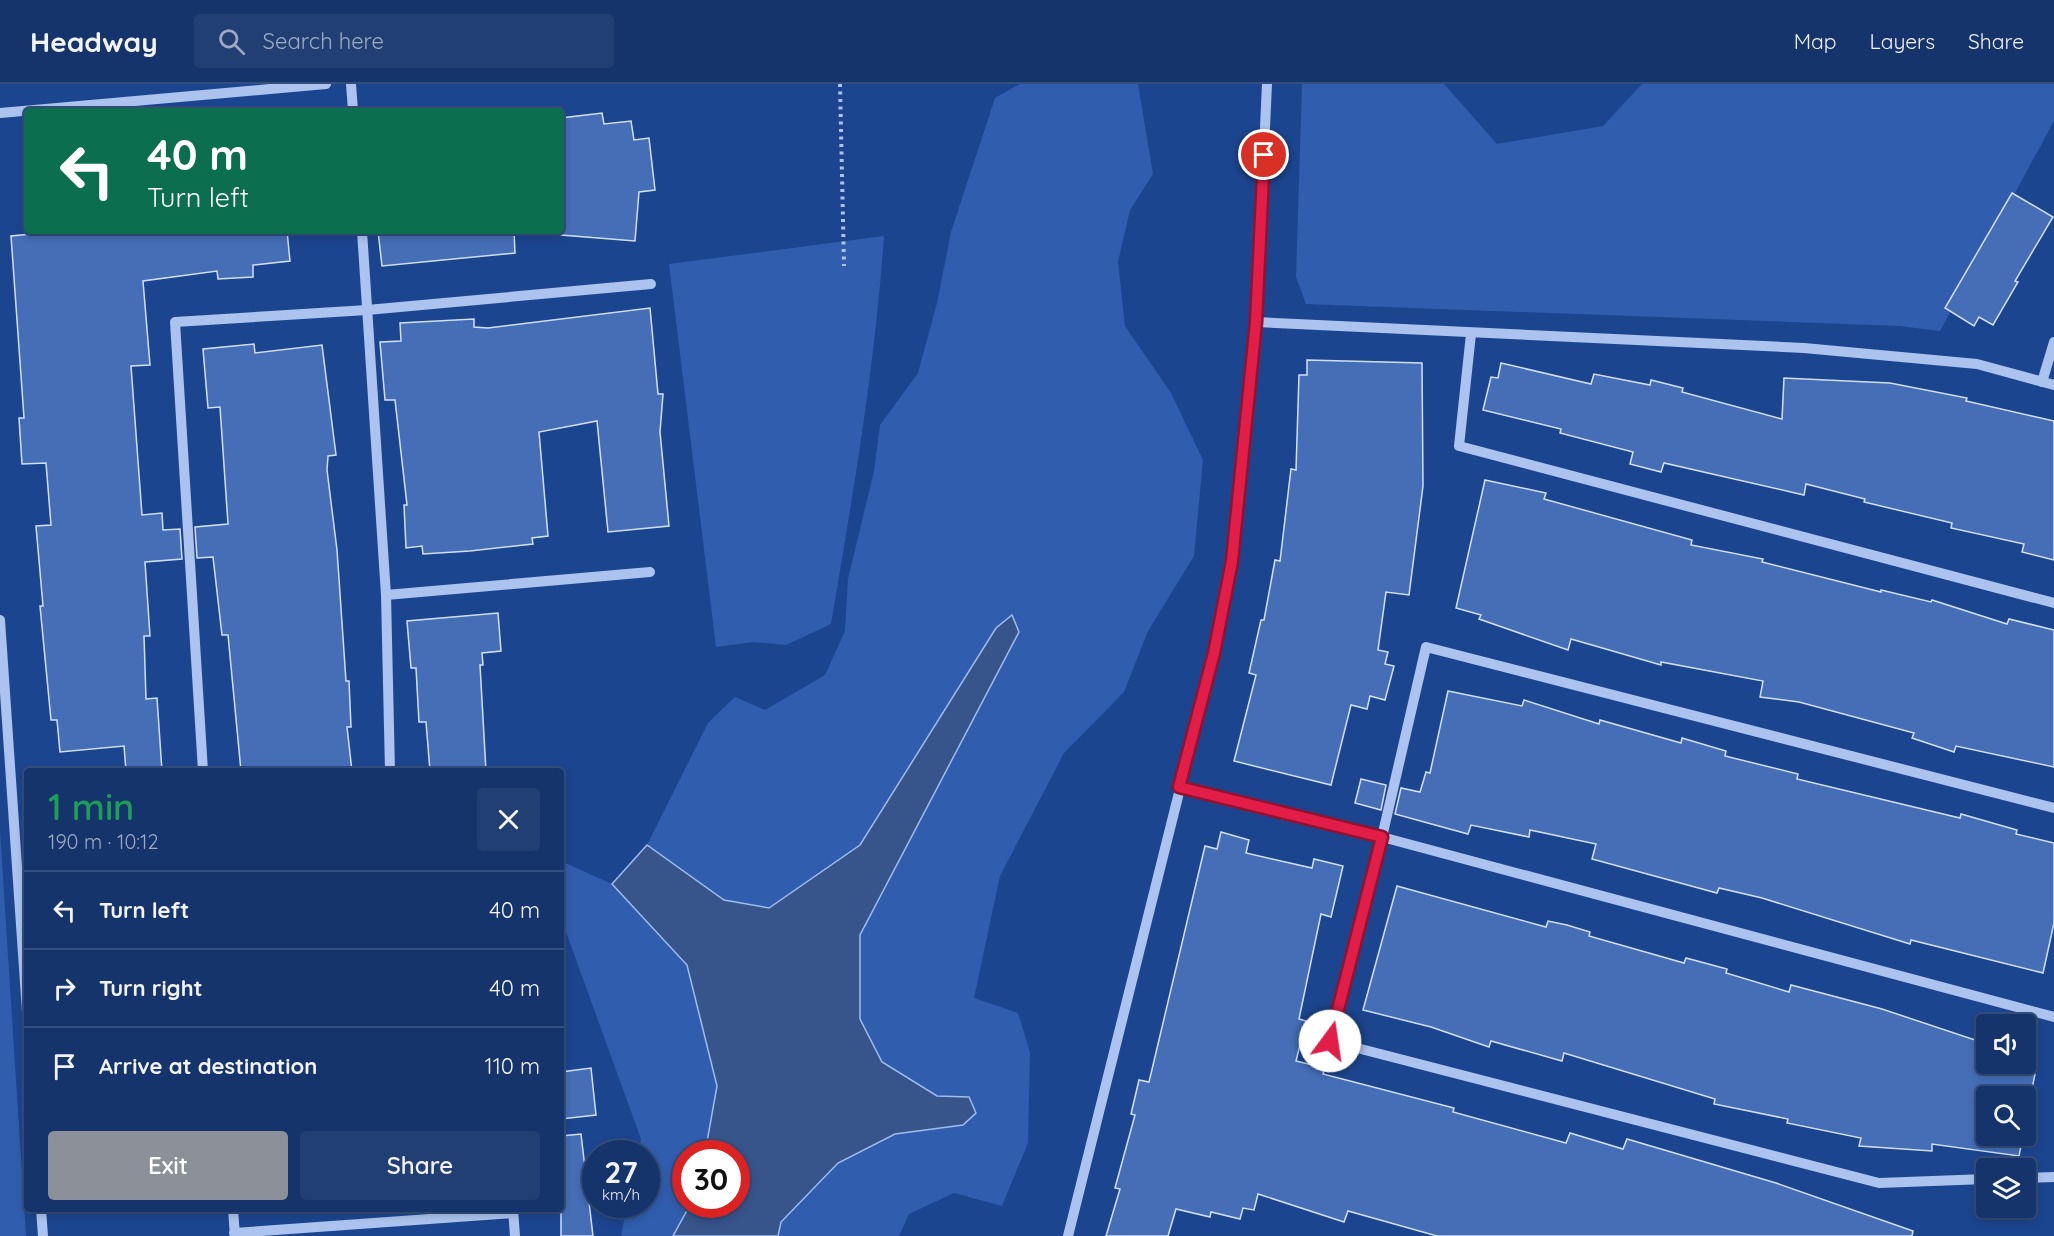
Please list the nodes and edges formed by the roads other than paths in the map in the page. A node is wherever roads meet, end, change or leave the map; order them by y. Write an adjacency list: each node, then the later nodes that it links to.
1 (326, 84): 4 (street)
2 (351, 84): 5 (street)
3 (1267, 84): 11 (street)
4 (56, 108)
5 (353, 108)
6 (24, 111): 7 (street)
7 (0, 113)
8 (362, 234): 10 (street)
9 (651, 284): 10 (street)
10 (367, 310): 17 (street); 20 (street)
11 (1256, 322): 12 (street); 22 (street)
12 (1471, 334): 14 (street); 18 (street)
13 (2054, 342): 14 (street)
14 (2042, 382): 15 (street)
15 (2054, 385)
16 (650, 572): 17 (street)
17 (386, 595): 21 (street)
18 (2054, 603)
19 (0, 620): 25 (street)
20 (203, 768)
21 (390, 768)
22 (1179, 787): 24 (street); 38 (street)
23 (2054, 808): 24 (street)
24 (1382, 837): 27 (street); 30 (street)
25 (22, 882): 26 (street)
26 (24, 934)
27 (2054, 1017)
28 (2054, 1177): 29 (street)
29 (2036, 1178)
30 (1976, 1179)
31 (41, 1212): 36 (street)
32 (233, 1212): 35 (street)
33 (501, 1212): 35 (street)
34 (513, 1212): 37 (street)
35 (235, 1234)
36 (43, 1236)
37 (515, 1236)
38 (1068, 1236)

